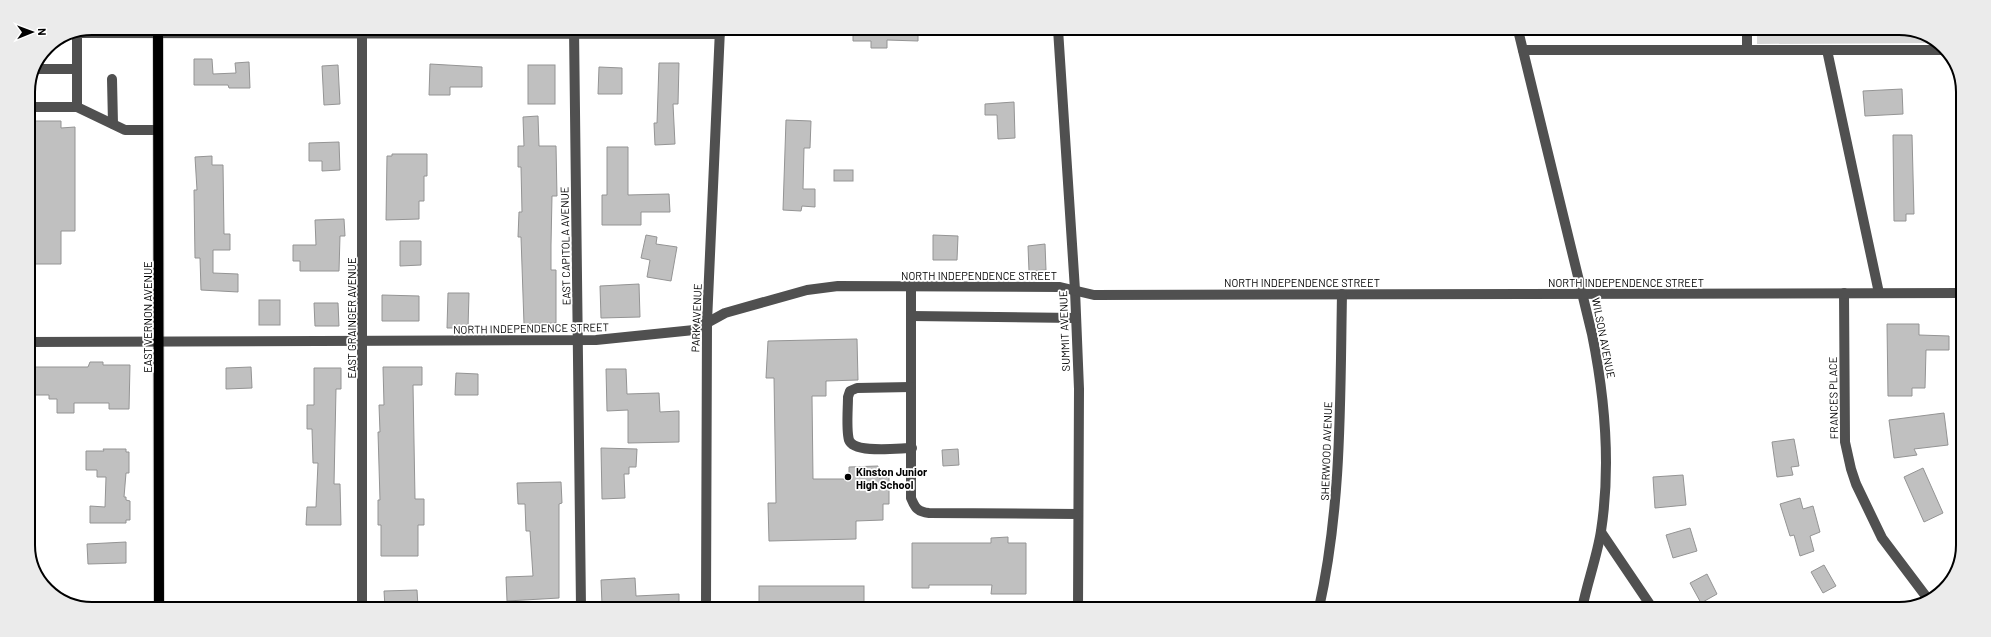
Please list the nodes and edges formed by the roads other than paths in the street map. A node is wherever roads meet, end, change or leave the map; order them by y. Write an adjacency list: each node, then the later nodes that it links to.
1 (158, 35): 19 (main road, EAST VERNON AVENUE)
2 (362, 35): 31 (street, EAST GRAINGER AVENUE)
3 (574, 35): 32 (street, EAST CAPITOLA AVENUE)
4 (720, 35): 29 (street, PARK AVENUE)
5 (1058, 35): 21 (street, SUMMIT AVENUE)
6 (1519, 35): 9 (street, WILSON AVENUE)
7 (1747, 35): 10 (street)
8 (78, 37): 14 (street)
9 (1523, 50): 10 (street); 26 (street, WILSON AVENUE)
10 (1747, 50): 11 (street)
11 (1827, 50): 12 (street); 23 (street)
12 (1938, 50)
13 (40, 69): 14 (street)
14 (76, 69): 17 (street)
15 (112, 79): 18 (street)
16 (35, 107): 17 (street)
17 (77, 107): 18 (street)
18 (113, 124): 19 (street)
19 (158, 130): 30 (main road, EAST VERNON AVENUE)
20 (911, 286): 21 (street, NORTH INDEPENDENCE STREET); 27 (street); 29 (street, NORTH INDEPENDENCE STREET)
21 (1075, 290): 25 (street, NORTH INDEPENDENCE STREET); 28 (street, SUMMIT AVENUE)
22 (1844, 293): 23 (street, NORTH INDEPENDENCE STREET); 26 (street, NORTH INDEPENDENCE STREET); 38 (street, FRANCES PLACE)
23 (1879, 293): 24 (street, NORTH INDEPENDENCE STREET)
24 (1956, 293)
25 (1342, 294): 26 (street, NORTH INDEPENDENCE STREET); 44 (street, SHERWOOD AVENUE)
26 (1582, 294): 37 (street, WILSON AVENUE)
27 (911, 316): 28 (street); 34 (street)
28 (1076, 318): 36 (street, SUMMIT AVENUE)
29 (707, 322): 32 (street, NORTH INDEPENDENCE STREET); 42 (street, PARK AVENUE)
30 (159, 341): 31 (street, NORTH INDEPENDENCE STREET); 33 (street, NORTH INDEPENDENCE STREET); 39 (main road, EAST VERNON AVENUE)
31 (363, 341): 32 (street, NORTH INDEPENDENCE STREET); 40 (street, EAST GRAINGER AVENUE)
32 (578, 341): 41 (street, EAST CAPITOLA AVENUE)
33 (35, 342)
34 (911, 387): 35 (street); 35 (street)
35 (912, 448): 36 (street)
36 (1078, 514): 43 (street, SUMMIT AVENUE)
37 (1601, 532): 45 (street, WILSON AVENUE); 46 (street)
38 (1925, 595)
39 (159, 602)
40 (362, 602)
41 (581, 602)
42 (706, 602)
43 (1078, 602)
44 (1320, 602)
45 (1584, 602)
46 (1649, 602)

